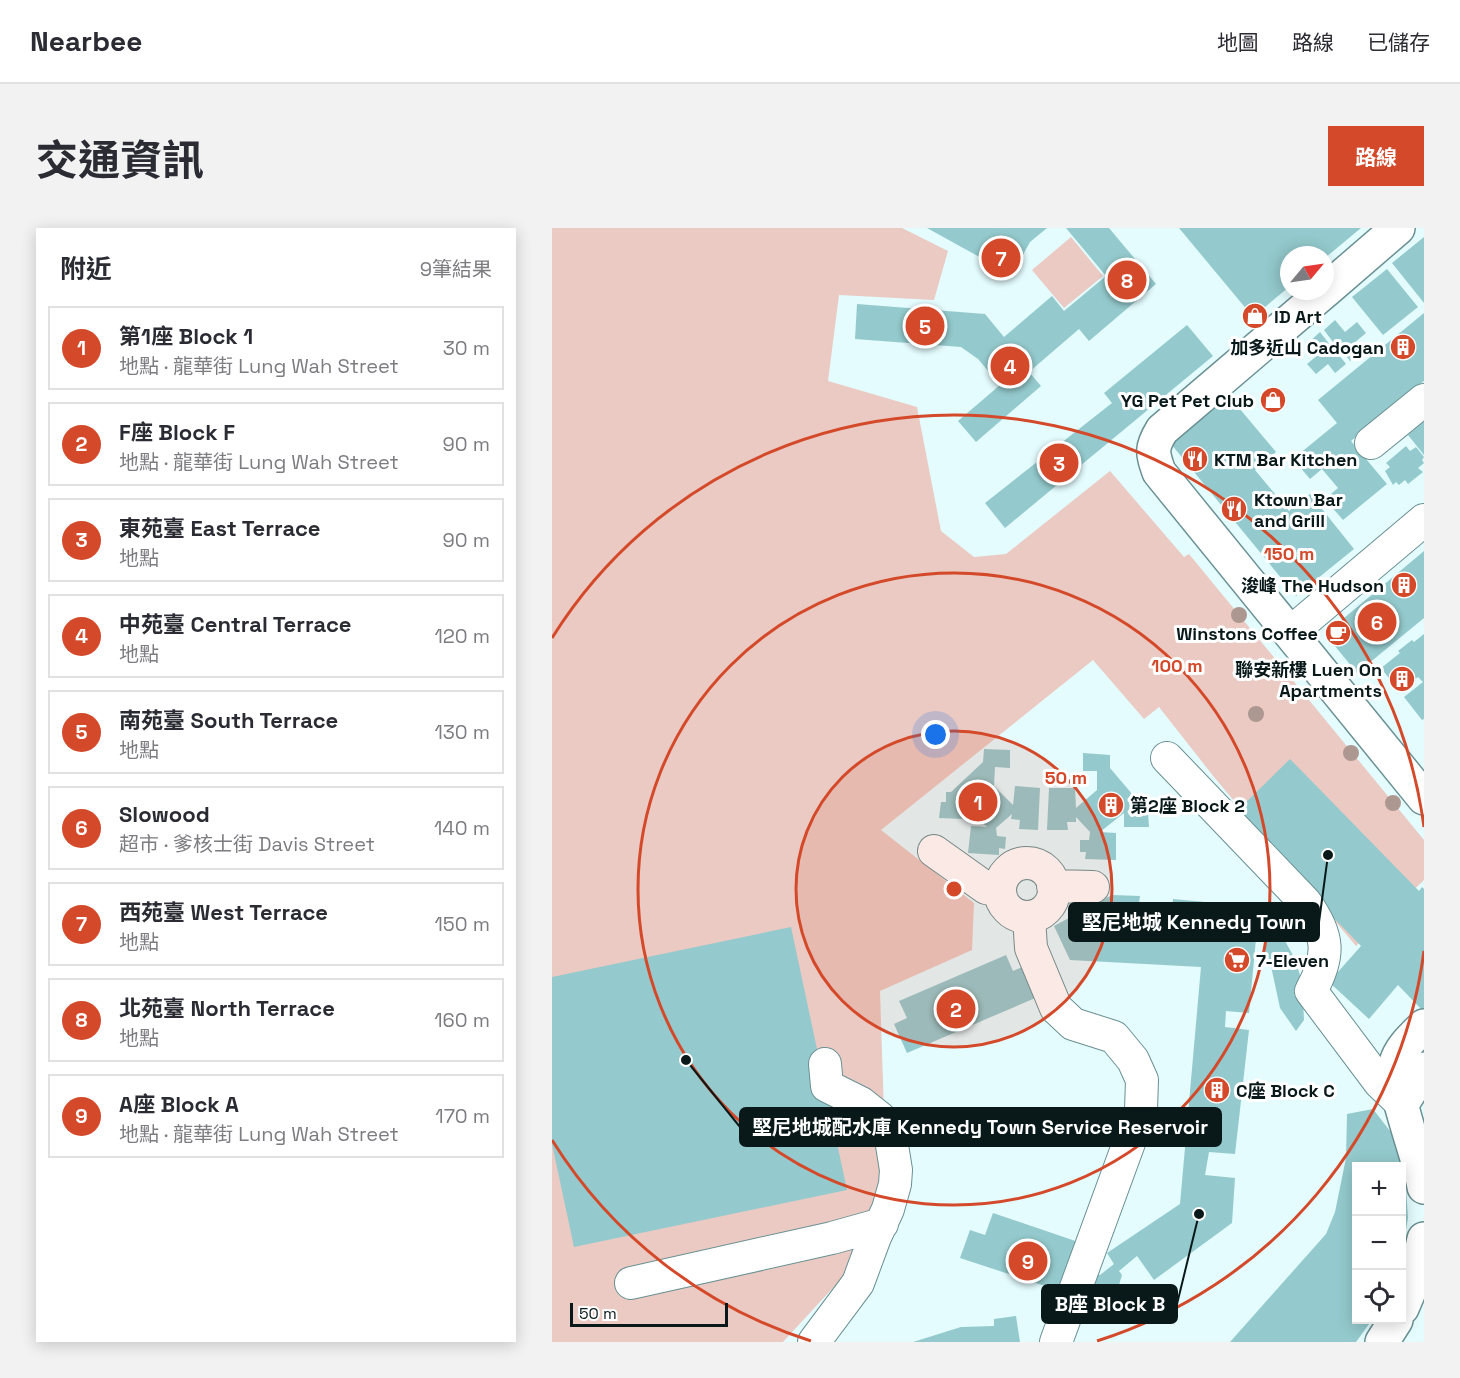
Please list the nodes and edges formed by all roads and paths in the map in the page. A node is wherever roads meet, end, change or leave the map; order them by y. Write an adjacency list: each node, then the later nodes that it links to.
1 (1398, 228): 2 (main road)
2 (1334, 283)
3 (1314, 300): 7 (main road)
4 (1424, 400): 5 (street)
5 (1371, 443)
6 (1424, 520): 7 (street)
7 (1290, 633): 9 (main road)
8 (1167, 758): 18 (street)
9 (1424, 798)
10 (934, 851): 13 (street)
11 (1053, 886): 12 (street); 13 (street); 14 (street)
12 (1093, 887)
13 (1000, 891): 14 (street)
14 (1029, 917): 26 (street)
15 (1424, 1026): 18 (main road)
16 (825, 1064): 20 (street)
17 (1424, 1069): 18 (main road)
18 (1402, 1104): 19 (main road)
19 (1424, 1187)
20 (878, 1230): 22 (street); 25 (street)
21 (1424, 1239): 23 (main road)
22 (631, 1283)
23 (1406, 1297)
24 (1393, 1324): 27 (main road)
25 (814, 1342)
26 (1056, 1342)
27 (1382, 1342)

